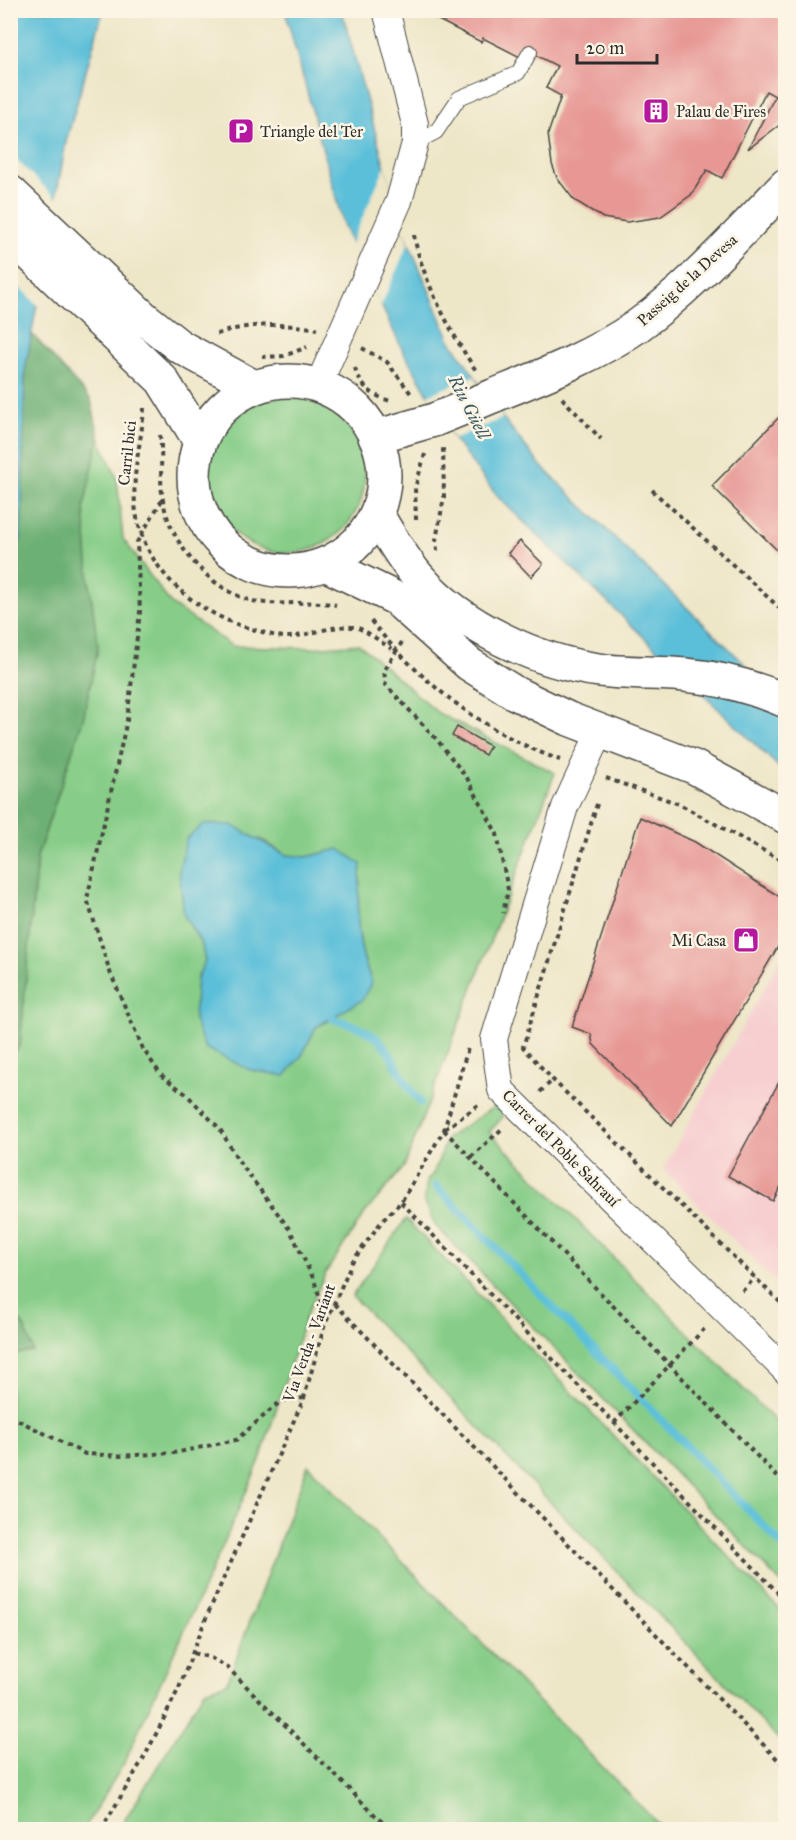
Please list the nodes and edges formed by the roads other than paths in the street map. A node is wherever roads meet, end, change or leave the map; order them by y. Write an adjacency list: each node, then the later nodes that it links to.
1 (386, 10): 3 (street)
2 (530, 52): 3 (lane)
3 (416, 143): 9 (street)
4 (786, 186): 10 (street, Passeig de la Devesa, bridge)
5 (10, 192): 7 (street)
6 (10, 235): 7 (street)
7 (133, 329): 8 (street); 11 (street)
8 (253, 372): 9 (street); 11 (street)
9 (318, 386): 10 (street)
10 (375, 437): 12 (street)
11 (200, 441): 13 (street)
12 (377, 514): 13 (street); 14 (street)
13 (327, 565): 15 (street)
14 (786, 701)
15 (600, 731): 16 (street); 17 (street, Carrer del Poble Sahrauí)
16 (786, 817)
17 (786, 1371)

